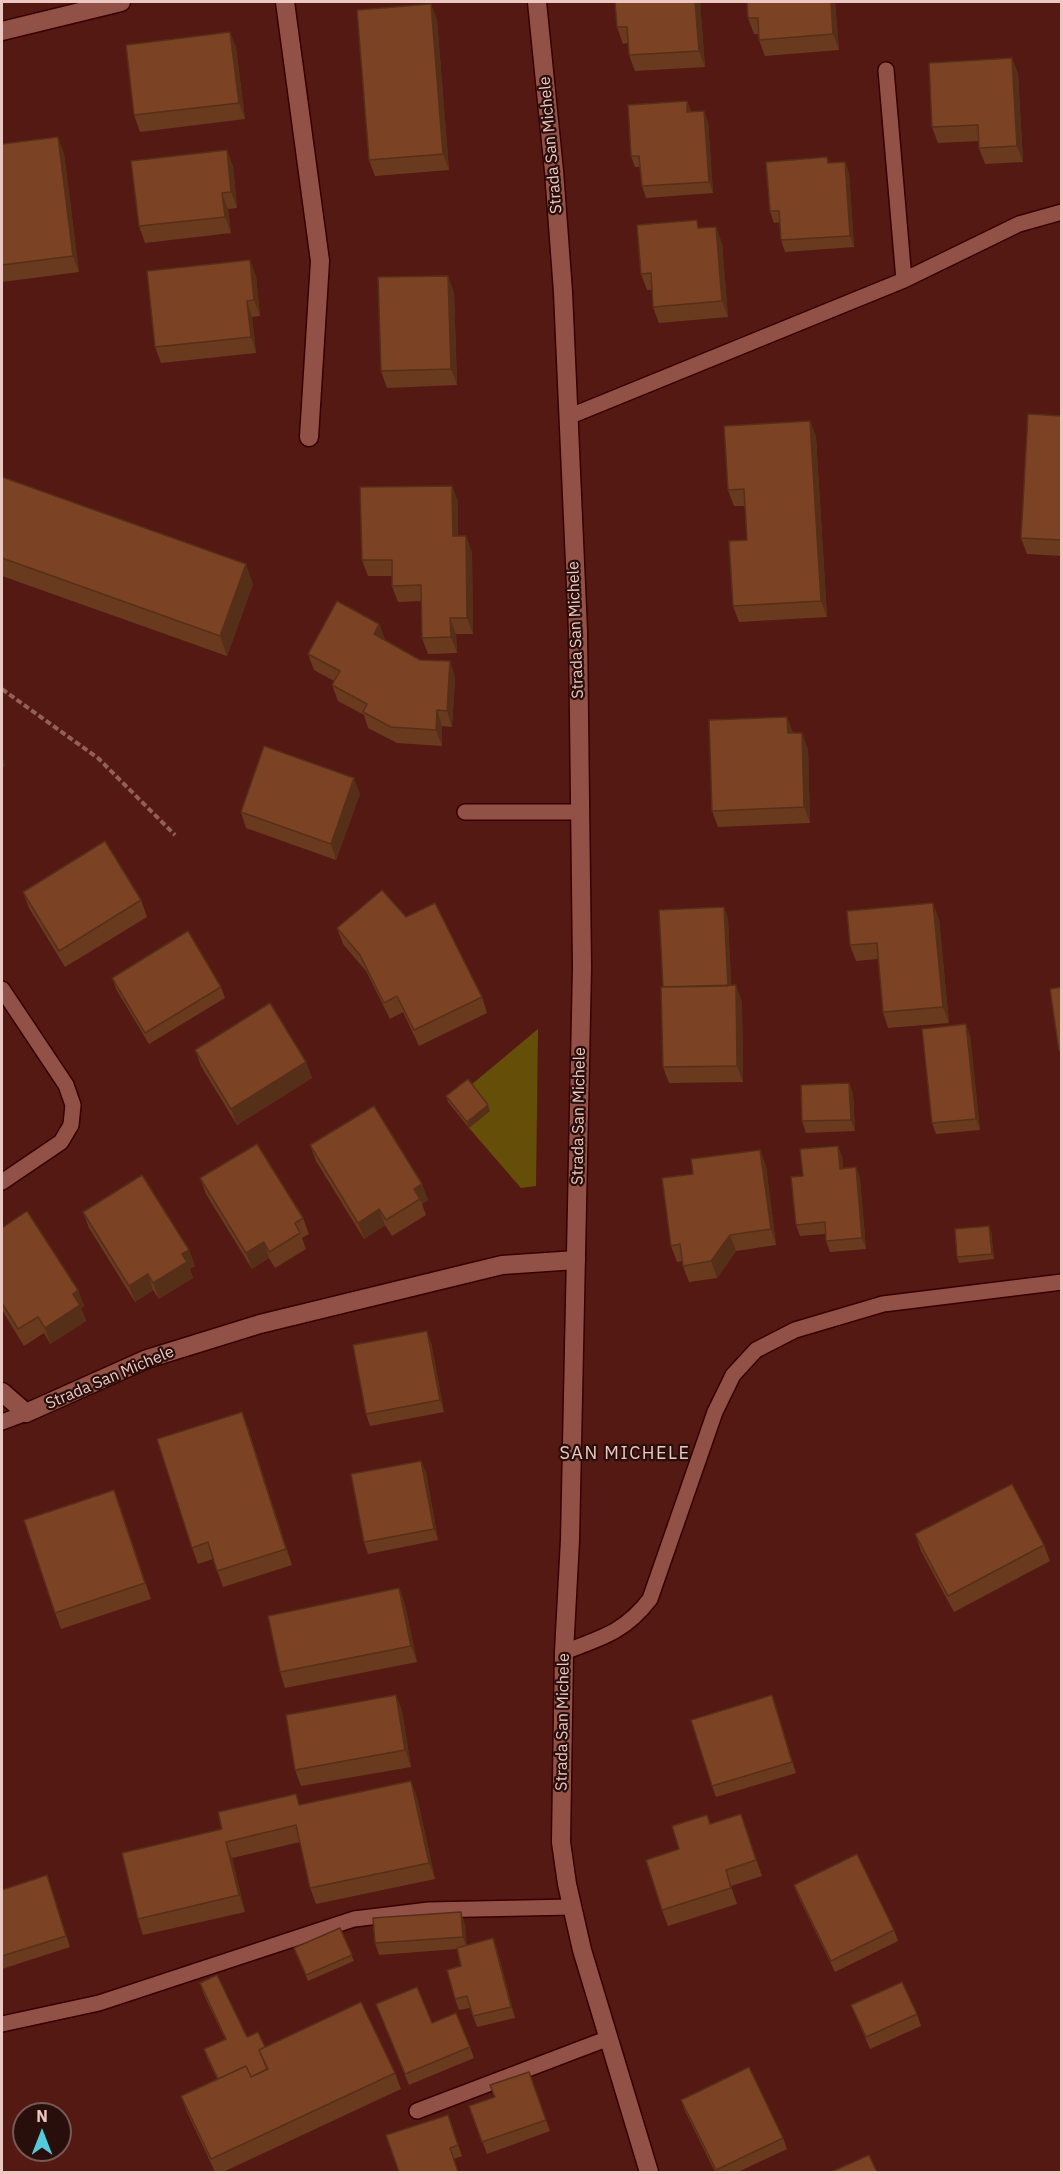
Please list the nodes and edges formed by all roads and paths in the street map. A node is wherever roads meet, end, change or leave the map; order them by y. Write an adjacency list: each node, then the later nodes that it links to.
1 (121, 2): 4 (street)
2 (285, 2): 9 (street)
3 (537, 2): 8 (street, Strada San Michele)
4 (2, 31)
5 (886, 70): 7 (lane)
6 (1062, 212): 7 (lane)
7 (904, 280): 8 (lane)
8 (568, 417): 12 (street, Strada San Michele)
9 (309, 437)
10 (2, 689): 13 (path)
11 (465, 812): 12 (lane)
12 (580, 812): 16 (street, Strada San Michele)
13 (176, 835)
14 (2, 989): 15 (lane)
15 (2, 1182)
16 (576, 1260): 19 (street, Strada San Michele); 21 (street, Strada San Michele)
17 (1062, 1282): 21 (lane)
18 (2, 1392): 19 (street, Strada San Michele)
19 (26, 1413): 20 (lane)
20 (2, 1422)
21 (564, 1653): 22 (street, Strada San Michele)
22 (571, 1907): 23 (lane); 24 (street, Strada San Michele)
23 (2, 2024)
24 (609, 2038): 25 (lane); 26 (street, Strada San Michele)
25 (417, 2110)
26 (649, 2172)

